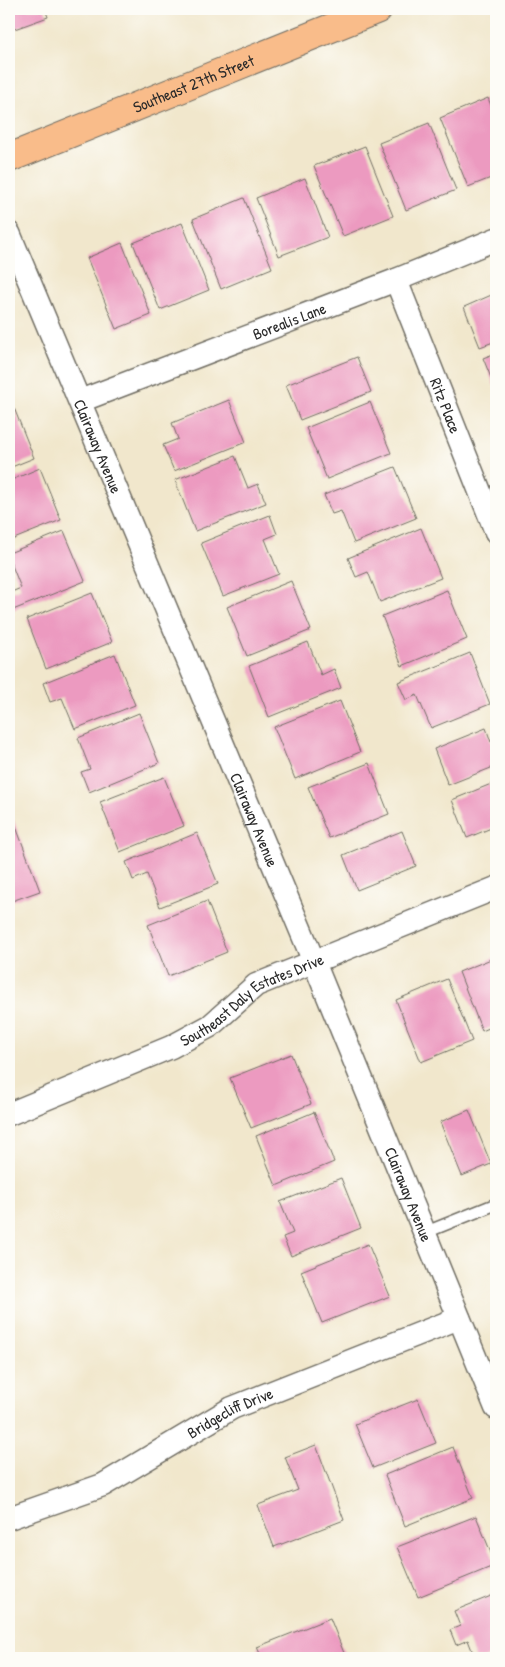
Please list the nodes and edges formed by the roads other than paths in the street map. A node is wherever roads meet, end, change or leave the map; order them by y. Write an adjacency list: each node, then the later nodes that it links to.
1 (378, 9): 2 (main road, Southeast 27th Street)
2 (9, 158)
3 (9, 233): 6 (street, Clairaway Avenue)
4 (496, 239): 5 (street, Borealis Lane)
5 (396, 280): 6 (street, Borealis Lane); 7 (street, Ritz Place)
6 (80, 401): 9 (street, Clairaway Avenue)
7 (496, 532)
8 (496, 888): 9 (street, Southeast Daly Estates Drive)
9 (314, 962): 10 (street, Southeast Daly Estates Drive); 12 (street, Clairaway Avenue)
10 (9, 1114)
11 (496, 1204): 12 (lane)
12 (424, 1233): 13 (street, Clairaway Avenue)
13 (459, 1318): 14 (street, Clairaway Avenue); 15 (street, Bridgecliff Drive)
14 (496, 1408)
15 (9, 1518)

